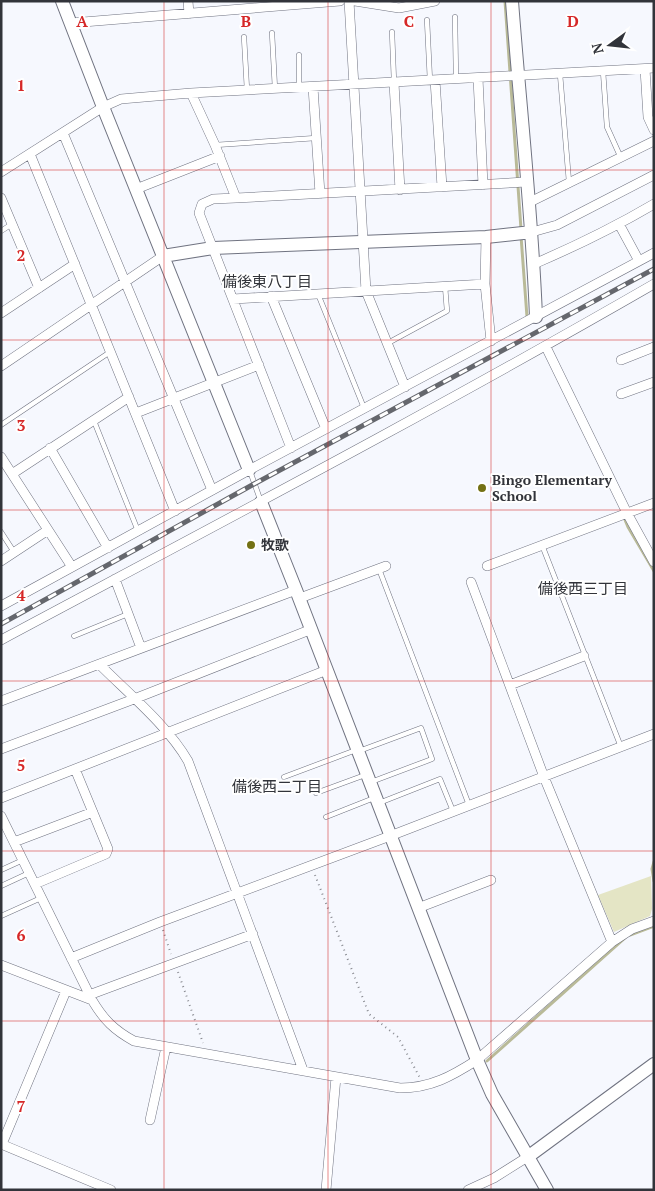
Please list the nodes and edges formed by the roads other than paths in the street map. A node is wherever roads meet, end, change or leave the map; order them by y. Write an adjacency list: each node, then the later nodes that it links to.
1 (62, 1): 14 (street)
2 (188, 1): 11 (street)
3 (340, 1): 8 (street)
4 (349, 1): 27 (street)
5 (355, 1): 9 (street)
6 (435, 1): 9 (street)
7 (512, 1): 22 (street)
8 (320, 2): 10 (street)
9 (416, 3)
10 (260, 5): 11 (street)
11 (189, 14): 14 (street)
12 (455, 17): 24 (lane)
13 (427, 20): 25 (lane)
14 (71, 23): 33 (street)
15 (392, 32): 26 (lane)
16 (272, 33): 30 (lane)
17 (244, 38): 31 (lane)
18 (299, 55): 28 (lane)
19 (649, 69): 20 (street); 34 (street)
20 (603, 72): 21 (street); 42 (lane)
21 (560, 74): 22 (street); 46 (lane)
22 (518, 76): 23 (street); 45 (street)
23 (478, 78): 24 (street); 47 (street)
24 (456, 79): 25 (street)
25 (433, 80): 26 (street); 48 (street)
26 (394, 83): 27 (street); 50 (street)
27 (354, 84): 29 (street); 51 (street)
28 (299, 87): 29 (street); 30 (street)
29 (313, 87): 37 (street)
30 (275, 88): 31 (street)
31 (247, 90): 32 (street)
32 (191, 93): 33 (street); 39 (street)
33 (103, 107): 36 (street); 49 (street)
34 (651, 116): 35 (street)
35 (654, 130)
36 (63, 133): 40 (street); 69 (street)
37 (316, 138): 39 (lane); 52 (street)
38 (654, 141): 42 (street)
39 (215, 144): 41 (street)
40 (30, 154): 43 (street); 67 (street)
41 (220, 156): 49 (street); 54 (street)
42 (621, 158): 46 (street)
43 (1, 172)
44 (654, 176): 60 (street)
45 (526, 182): 47 (street); 55 (street)
46 (570, 183): 55 (street)
47 (483, 185): 48 (street)
48 (442, 187): 50 (street)
49 (136, 189): 65 (street)
50 (400, 190): 51 (street)
51 (361, 192): 52 (street); 62 (street)
52 (320, 194): 54 (street)
53 (1, 198): 57 (street)
54 (236, 198): 63 (street)
55 (528, 203): 60 (street)
56 (654, 204): 58 (street)
57 (12, 224): 59 (lane); 73 (street)
58 (619, 224): 66 (street); 68 (street)
59 (1, 231)
60 (532, 232): 61 (street); 68 (street)
61 (486, 237): 62 (street); 70 (street)
62 (364, 243): 63 (street); 74 (street)
63 (213, 248): 65 (street); 77 (street)
64 (654, 253): 66 (street)
65 (163, 256): 69 (street); 90 (street)
66 (639, 261): 80 (street)
67 (75, 264): 73 (street); 78 (street)
68 (534, 264): 80 (street)
69 (125, 282): 78 (street); 94 (street)
70 (485, 284): 72 (street); 81 (street)
71 (654, 284): 83 (street)
72 (445, 286): 74 (street); 82 (lane)
73 (39, 288): 79 (street)
74 (366, 291): 75 (street); 82 (street)
75 (318, 294): 76 (street); 95 (lane)
76 (272, 296): 77 (street); 99 (street)
77 (233, 299): 88 (street)
78 (91, 305): 85 (street); 87 (street)
79 (1, 313)
80 (536, 317): 81 (street)
81 (491, 341): 91 (street)
82 (387, 344): 91 (street)
83 (546, 347): 106 (street); 109 (street)
84 (654, 348): 86 (street)
85 (110, 352): 93 (street); 98 (lane)
86 (621, 360)
87 (3, 361)
88 (258, 365): 90 (street); 101 (street)
89 (654, 382): 92 (street)
90 (214, 383): 94 (street); 103 (street)
91 (405, 386): 95 (street)
92 (621, 394)
93 (129, 397): 96 (street); 97 (street)
94 (174, 399): 96 (street); 105 (street)
95 (364, 408): 99 (street)
96 (136, 413): 108 (street)
97 (93, 420): 100 (street); 111 (lane)
98 (1, 425)
99 (326, 429): 101 (street)
100 (50, 448): 104 (street); 114 (street)
101 (291, 448): 103 (street)
102 (1, 457): 104 (street)
103 (249, 470): 105 (street); 106 (lane)
104 (12, 474): 110 (street)
105 (212, 490): 108 (street)
106 (261, 502): 121 (street); 123 (street)
107 (654, 503): 109 (street)
108 (175, 511): 111 (street)
109 (627, 513): 113 (street); 117 (street)
110 (48, 530): 115 (street); 119 (street)
111 (138, 531): 114 (street)
112 (1, 532): 115 (lane)
113 (542, 546): 118 (street); 130 (lane)
114 (108, 548): 119 (street)
115 (14, 552): 116 (street)
116 (1, 561)
117 (654, 562)
118 (487, 566)
119 (72, 567): 124 (street)
120 (383, 568): 123 (street); 148 (lane)
121 (115, 579): 125 (street); 128 (street)
122 (471, 582): 133 (street)
123 (298, 594): 126 (street); 129 (street)
124 (1, 606)
125 (128, 614): 127 (lane); 129 (street)
126 (312, 629): 132 (street); 134 (street)
127 (74, 636)
128 (1, 640)
129 (142, 648): 131 (street)
130 (584, 656): 133 (street); 138 (lane)
131 (99, 664): 134 (street); 135 (street)
132 (327, 670): 136 (street); 140 (street)
133 (510, 685): 143 (street)
134 (134, 699): 136 (street); 139 (street)
135 (1, 701)
136 (168, 733): 141 (street); 162 (street)
137 (654, 734): 138 (street)
138 (621, 747): 143 (street)
139 (1, 749)
140 (358, 750): 142 (lane); 144 (street); 144 (lane)
141 (75, 769): 146 (street); 149 (street)
142 (284, 777)
143 (544, 777): 148 (street); 168 (street)
144 (368, 778): 145 (lane); 147 (street)
145 (316, 793)
146 (1, 798)
147 (376, 801): 150 (lane); 152 (lane); 154 (street)
148 (469, 805): 150 (street)
149 (93, 812): 155 (street); 160 (street)
150 (454, 812): 154 (street)
151 (1, 816): 153 (street)
152 (326, 817)
153 (4, 829): 155 (street)
154 (390, 836): 162 (street); 164 (street)
155 (14, 842): 156 (street)
156 (23, 860): 157 (lane); 158 (street)
157 (1, 870)
158 (29, 872): 160 (street); 161 (lane)
159 (491, 880): 164 (street)
160 (35, 884): 163 (street)
161 (1, 886)
162 (237, 893): 167 (street); 169 (street)
163 (41, 898): 165 (lane); 169 (street)
164 (418, 908): 174 (street)
165 (1, 916)
166 (654, 922): 168 (street)
167 (253, 934): 172 (street); 176 (street)
168 (612, 942): 174 (street)
169 (71, 958): 172 (street)
170 (1, 965): 171 (street)
171 (66, 991): 172 (street); 179 (street)
172 (91, 998): 173 (street)
173 (166, 1047): 176 (street); 178 (street)
174 (477, 1060): 177 (street); 180 (street)
175 (654, 1064): 180 (street)
176 (303, 1070): 177 (street)
177 (336, 1077): 182 (street)
178 (150, 1120)
179 (1, 1144): 181 (street)
180 (529, 1156): 183 (street); 184 (street)
181 (111, 1190)
182 (326, 1190)
183 (468, 1190)
184 (547, 1190)

